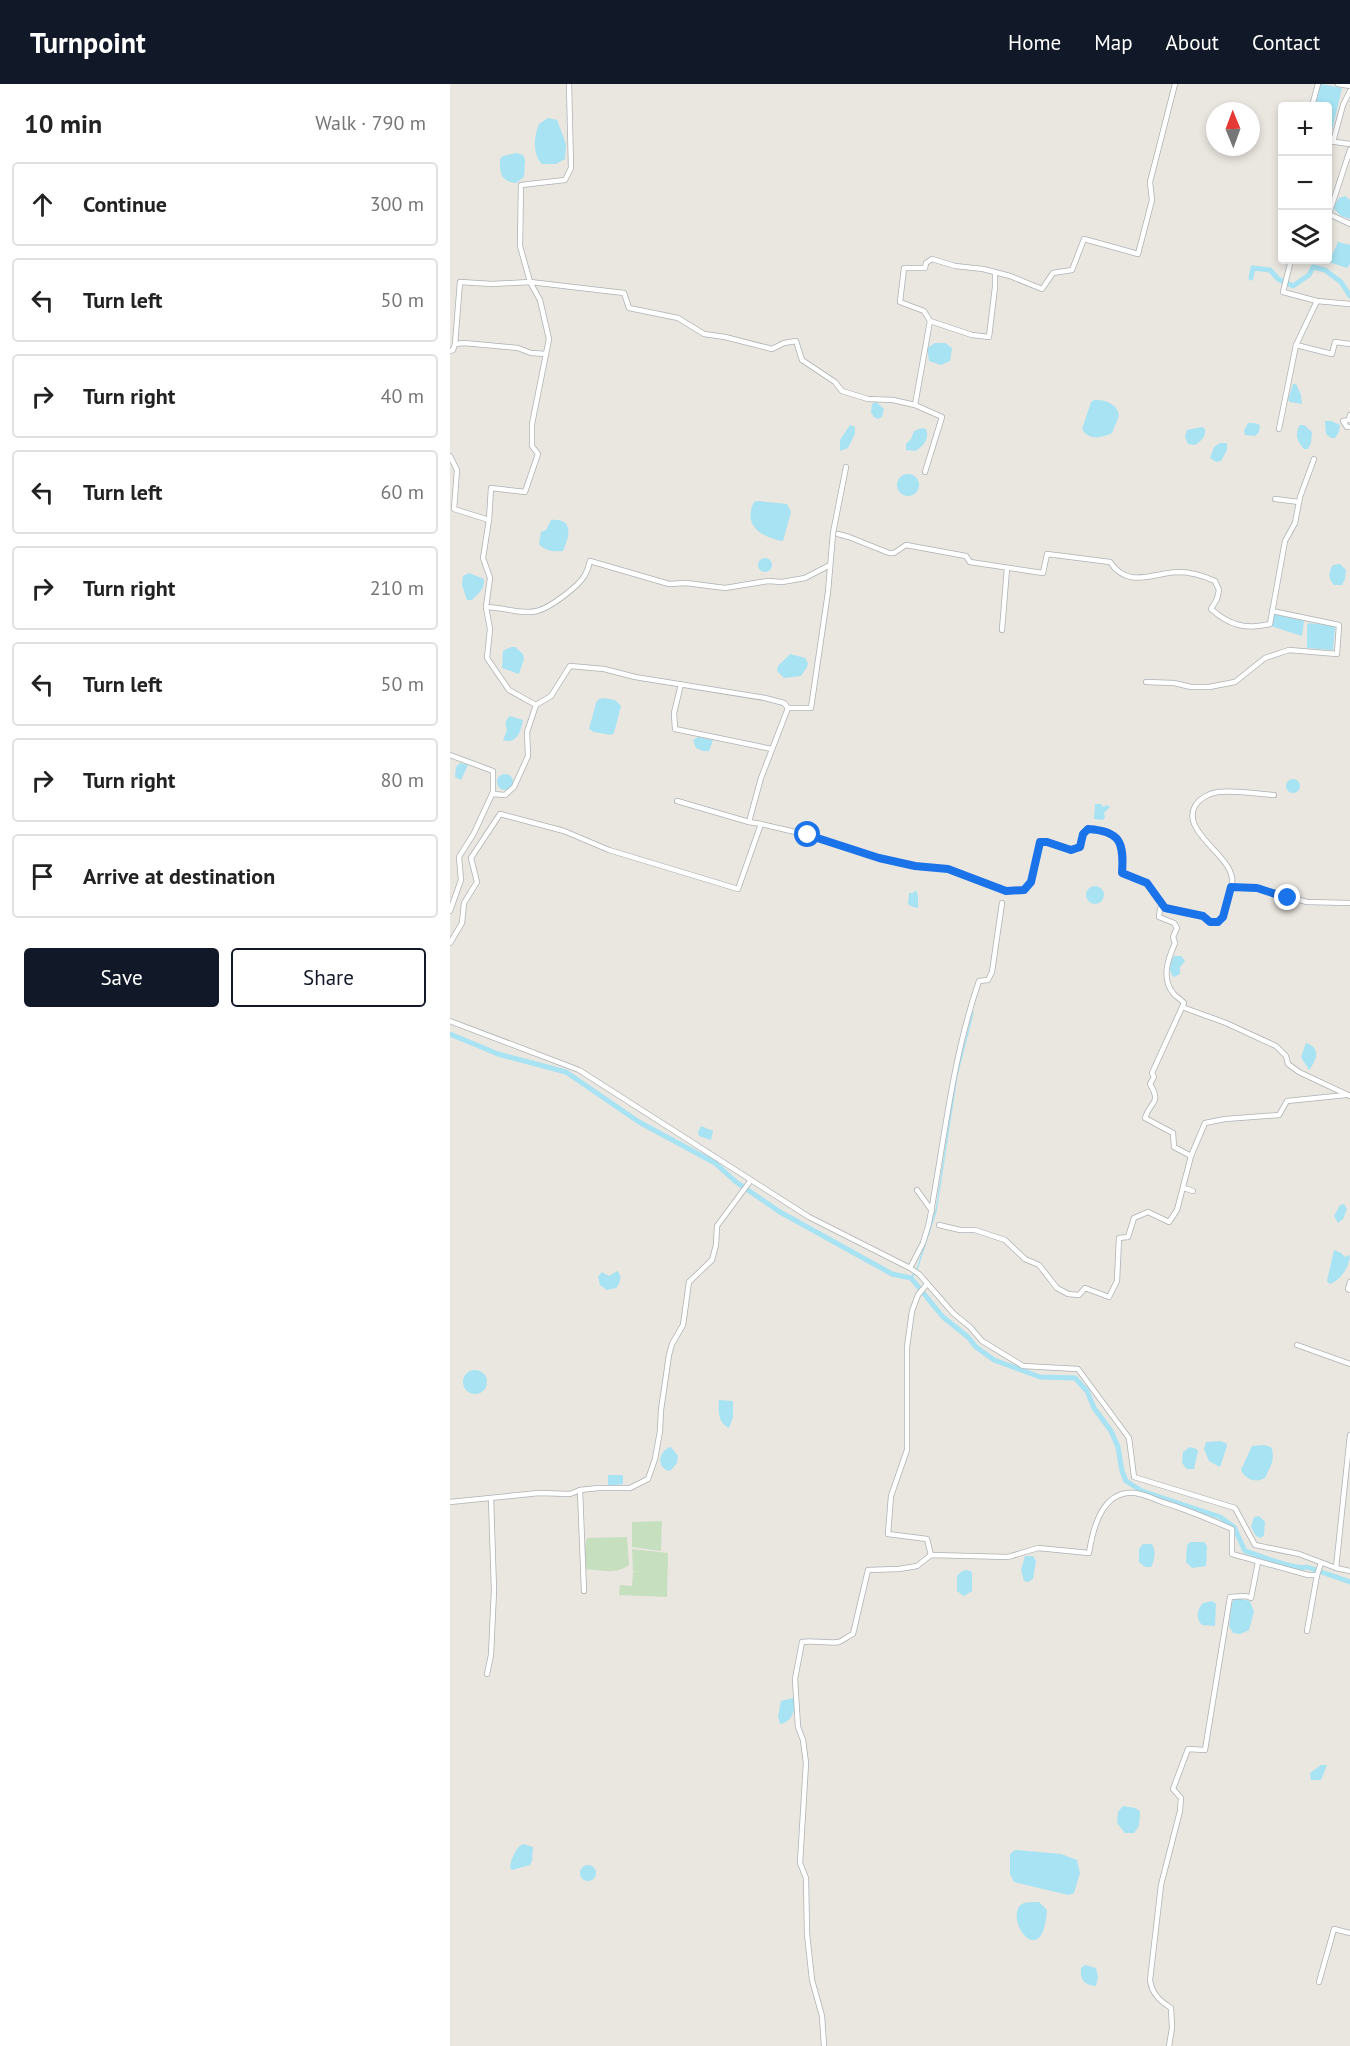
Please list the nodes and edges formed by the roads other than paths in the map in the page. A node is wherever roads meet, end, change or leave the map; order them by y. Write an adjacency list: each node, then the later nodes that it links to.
1 (569, 84): 17 (street)
2 (1175, 84): 16 (street)
3 (1318, 84): 7 (street)
4 (1338, 84): 5 (street)
5 (1350, 86)
6 (1350, 91): 8 (street)
7 (1313, 102)
8 (1332, 135)
9 (1332, 141): 10 (street)
10 (1350, 144)
11 (1350, 150): 12 (street)
12 (1329, 210)
13 (1332, 216): 14 (street)
14 (1350, 224)
15 (1290, 264): 18 (street)
16 (995, 272): 20 (street); 20 (street)
17 (530, 282): 21 (street); 25 (street); 26 (street)
18 (1317, 301): 19 (street); 23 (street)
19 (1350, 304)
20 (930, 321): 26 (street)
21 (455, 344): 24 (street); 25 (street)
22 (1350, 344): 23 (street)
23 (1296, 345): 29 (street)
24 (450, 351)
25 (546, 354): 36 (street)
26 (915, 405): 33 (street)
27 (1350, 415): 28 (street)
28 (1350, 427)
29 (1280, 429)
30 (450, 456): 36 (street)
31 (1314, 459): 35 (street)
32 (846, 467): 38 (street)
33 (925, 472)
34 (1275, 499): 35 (street)
35 (1299, 502): 41 (street)
36 (489, 520): 40 (street)
37 (838, 534): 39 (street)
38 (830, 565): 40 (street); 46 (street)
39 (1007, 568): 41 (street); 42 (street)
40 (486, 607): 45 (street)
41 (1272, 611): 43 (street)
42 (1002, 630)
43 (1146, 682)
44 (681, 684): 45 (street); 46 (street); 47 (street)
45 (536, 705): 49 (street)
46 (788, 708): 47 (street)
47 (772, 749): 52 (street)
48 (450, 755): 49 (street)
49 (493, 792): 58 (street)
50 (1274, 795): 54 (street)
51 (677, 801): 52 (street)
52 (749, 822): 53 (street)
53 (761, 824): 57 (street); 59 (street)
54 (1231, 887): 56 (street); 57 (street)
55 (1002, 903): 68 (street)
56 (1350, 903)
57 (1165, 908): 60 (street)
58 (450, 911)
59 (450, 943)
60 (1182, 1007): 62 (street); 63 (street)
61 (450, 1021): 64 (street)
62 (1349, 1096): 63 (street)
63 (1191, 1156): 65 (street)
64 (751, 1180): 70 (street); 77 (street)
65 (1184, 1188): 67 (street); 69 (street)
66 (917, 1190): 68 (street)
67 (1193, 1191)
68 (932, 1211): 70 (street)
69 (939, 1224)
70 (910, 1268): 72 (street)
71 (1350, 1282): 73 (street)
72 (926, 1286): 80 (street); 82 (street)
73 (1350, 1290)
74 (1297, 1345): 75 (street)
75 (1350, 1364)
76 (1350, 1435): 83 (street)
77 (580, 1490): 78 (street); 86 (street)
78 (491, 1498): 79 (street); 88 (street)
79 (450, 1502)
80 (931, 1556): 81 (street); 91 (street)
81 (1258, 1562): 85 (street); 92 (street)
82 (1321, 1563): 83 (street); 85 (street)
83 (1336, 1568): 84 (street)
84 (1350, 1570)
85 (1317, 1575): 87 (street)
86 (584, 1591)
87 (1307, 1631)
88 (487, 1674)
89 (1350, 1933): 90 (street)
90 (1319, 1982)
91 (824, 2046)
92 (1169, 2046)

